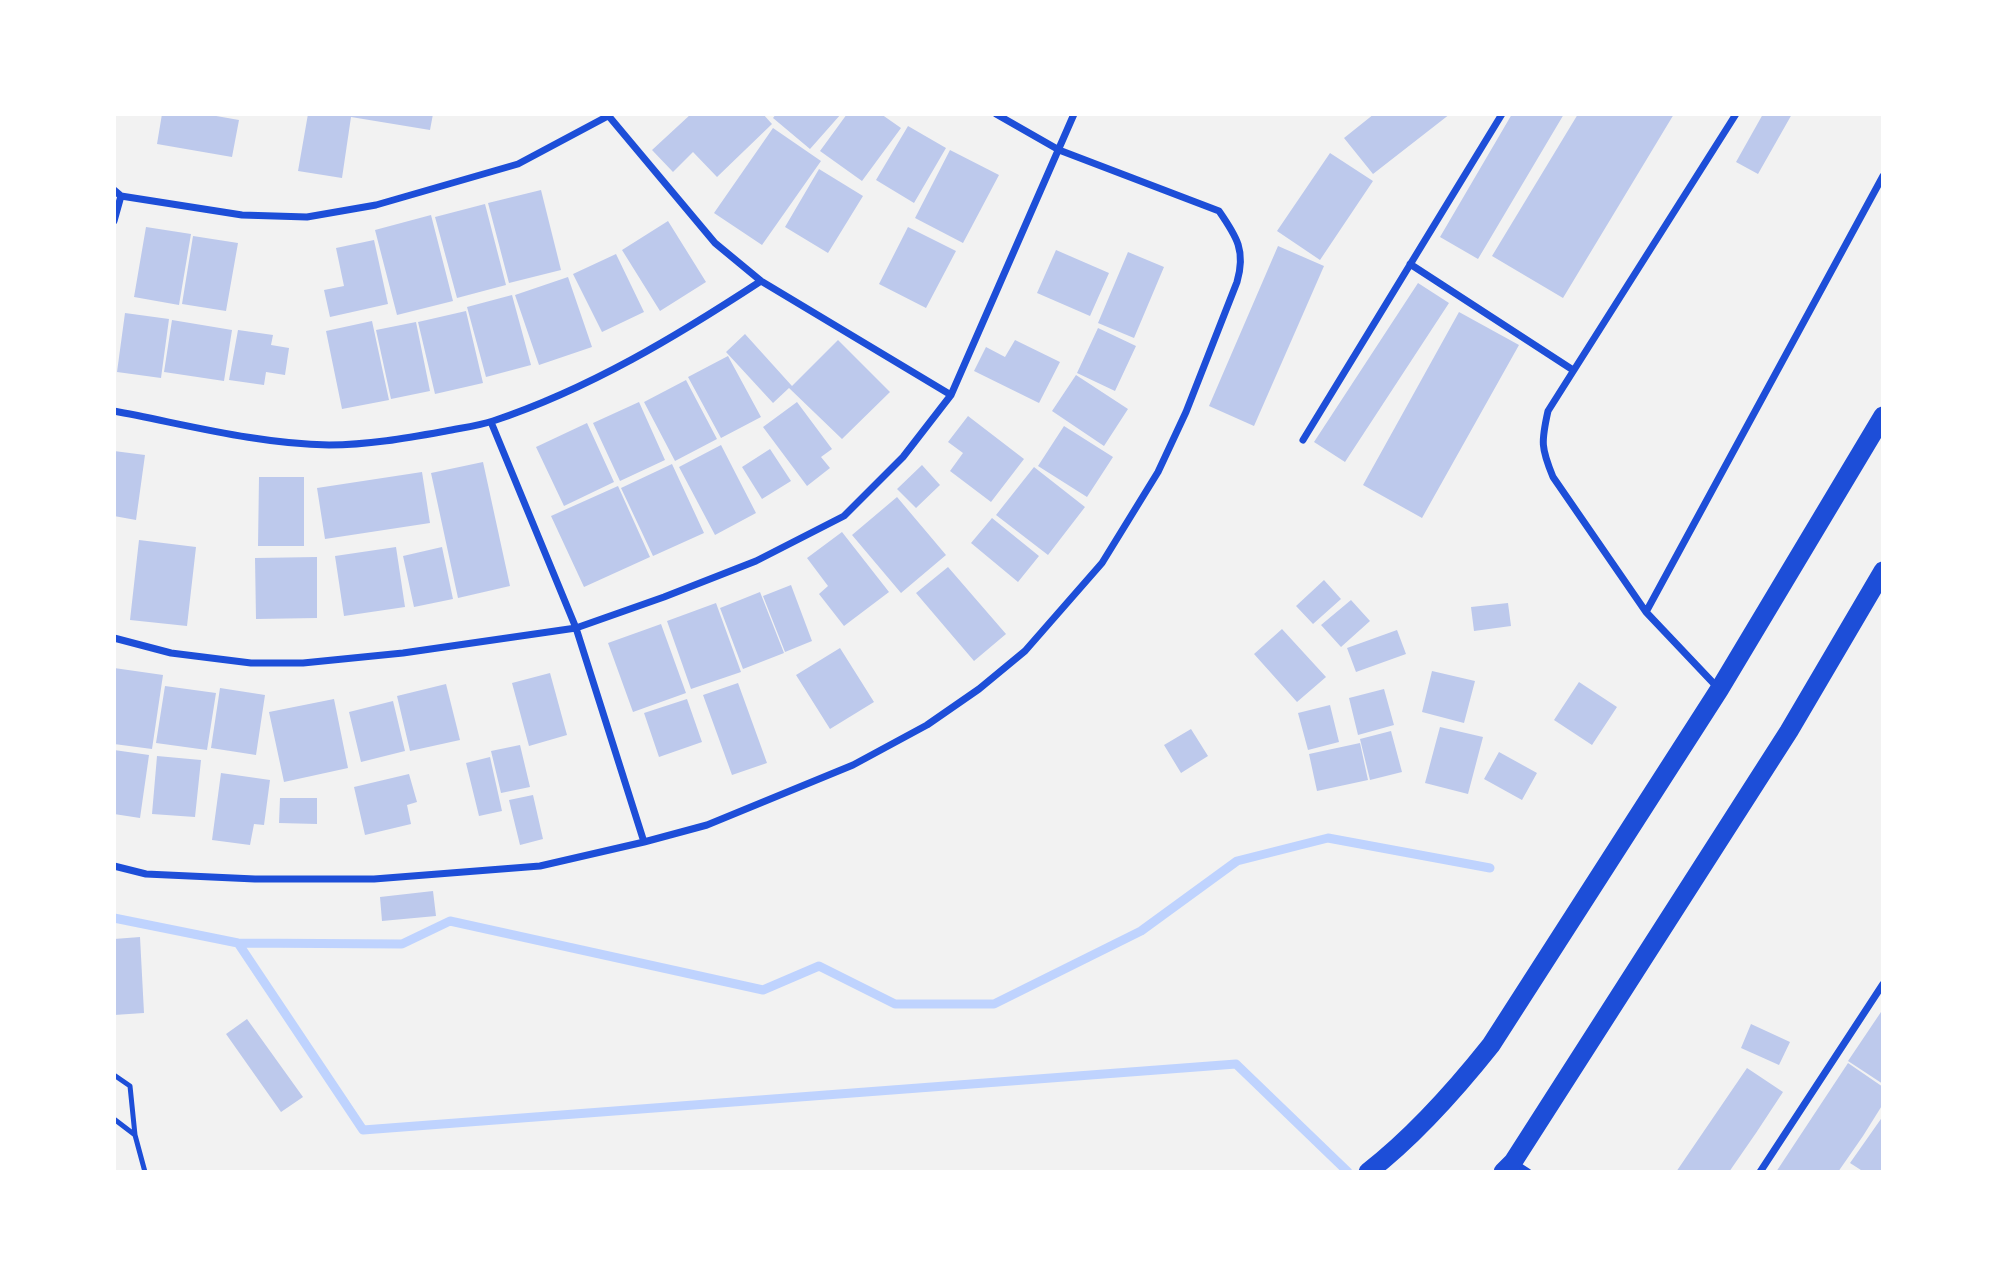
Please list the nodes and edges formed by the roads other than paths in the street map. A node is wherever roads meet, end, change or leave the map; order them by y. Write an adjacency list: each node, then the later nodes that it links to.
1 (996, 114): 6 (street)
2 (1074, 114): 6 (street)
3 (1502, 114): 10 (street)
4 (1736, 114): 12 (street)
5 (607, 115): 8 (street); 11 (street)
6 (1059, 149): 13 (street); 23 (street)
7 (1883, 176): 19 (street)
8 (117, 193): 9 (street)
9 (114, 220)
10 (1410, 264): 12 (street); 17 (street)
11 (761, 281): 13 (street); 16 (street)
12 (1573, 370): 19 (street)
13 (951, 395): 20 (street)
14 (114, 411): 16 (street)
15 (1883, 416): 22 (highway)
16 (491, 422): 20 (street)
17 (1303, 440)
18 (1883, 571): 29 (highway)
19 (1646, 612): 22 (street)
20 (576, 628): 21 (street); 23 (street)
21 (114, 638)
22 (1719, 690): 31 (highway)
23 (644, 842): 24 (street)
24 (114, 866)
25 (1883, 984): 32 (street)
26 (114, 1075): 28 (lane)
27 (114, 1119): 28 (lane)
28 (135, 1135): 30 (lane)
29 (1515, 1169)
30 (145, 1172)
31 (1368, 1172)
32 (1760, 1172)

